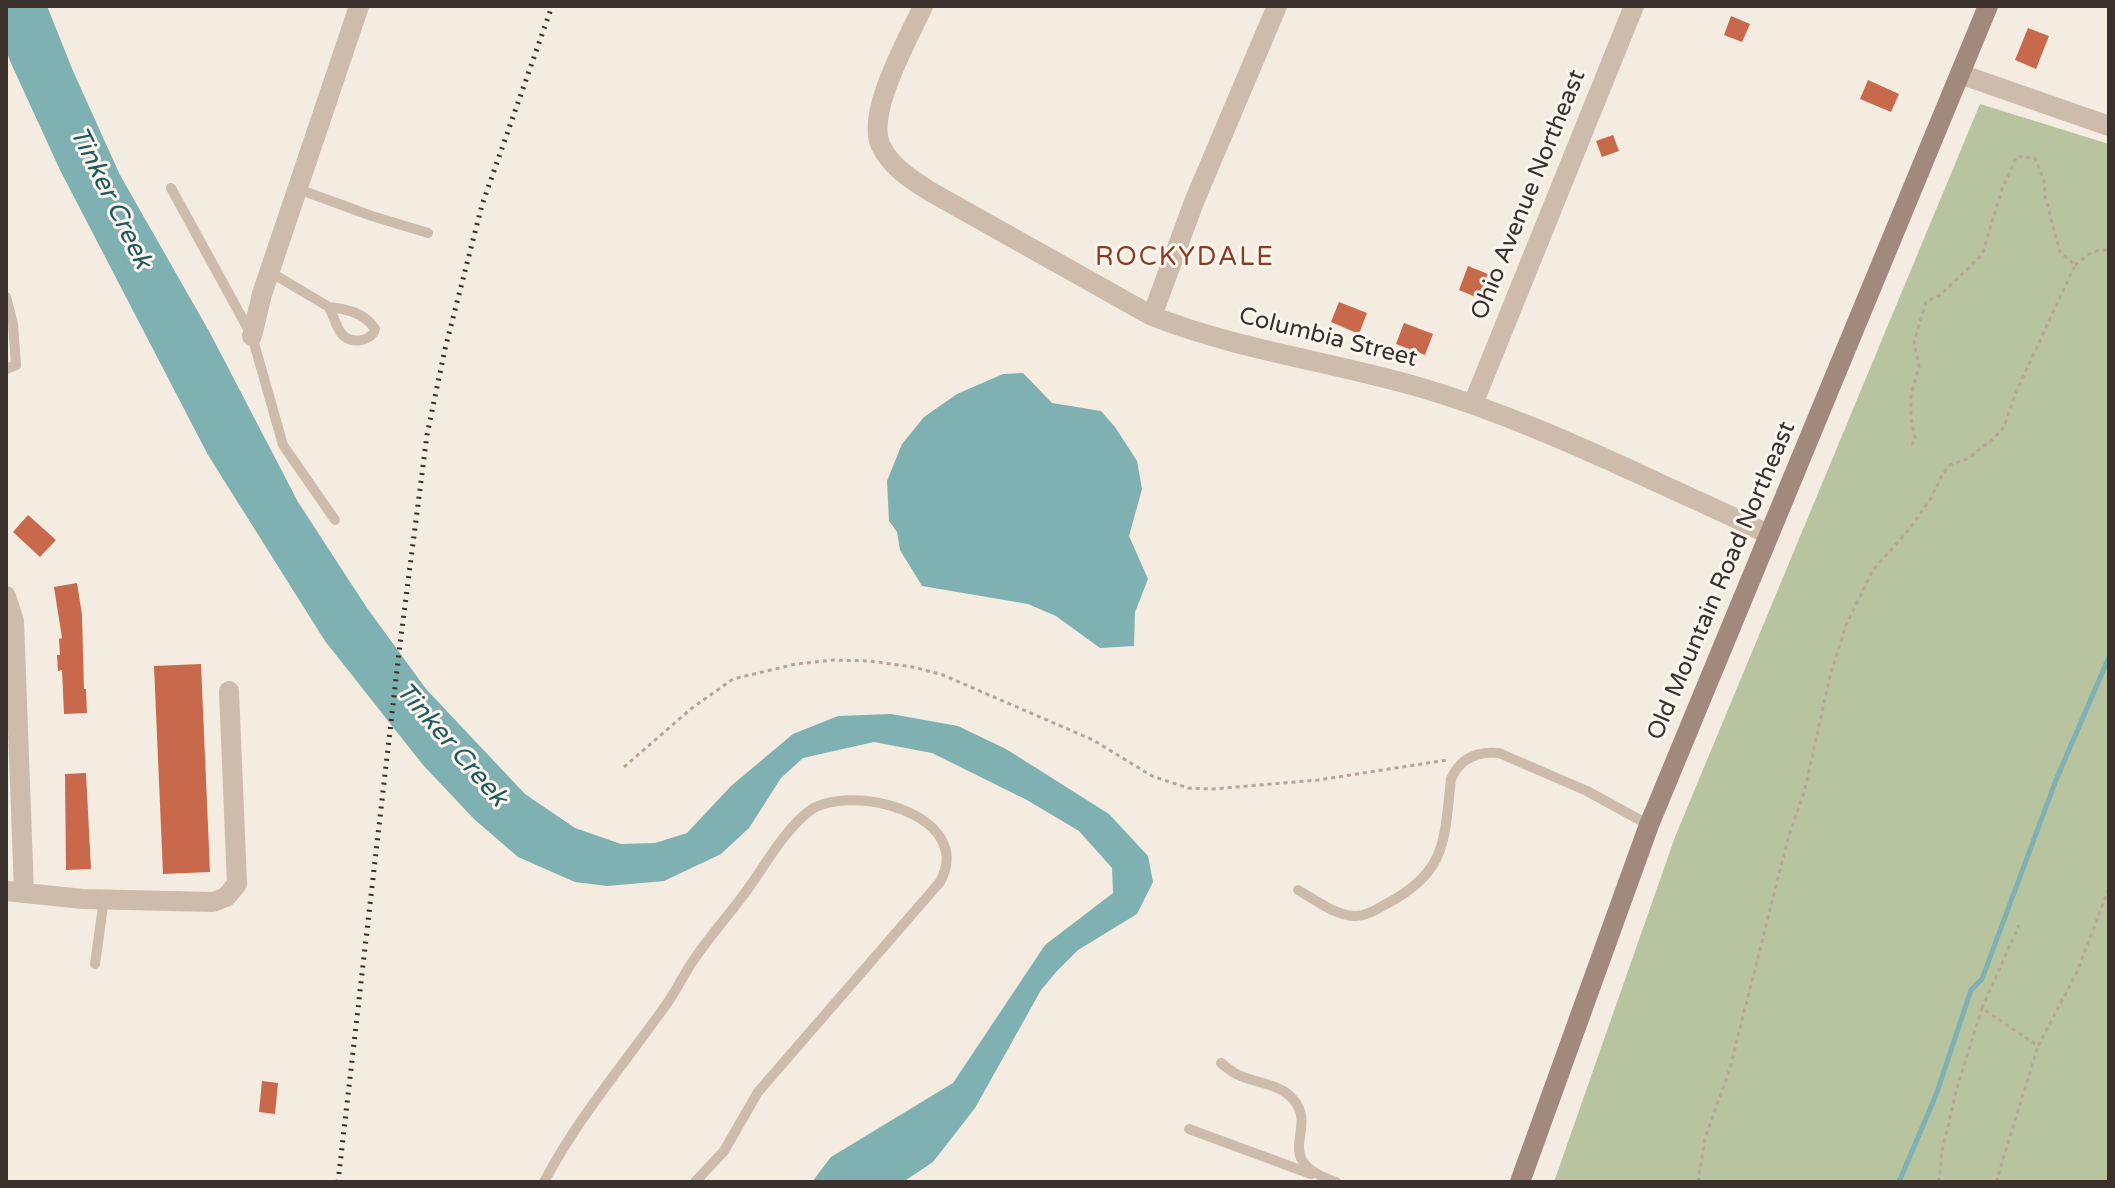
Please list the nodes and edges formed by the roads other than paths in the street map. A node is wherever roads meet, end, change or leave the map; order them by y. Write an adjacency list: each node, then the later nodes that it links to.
1 (359, 6): 9 (street)
2 (923, 6): 14 (street, Columbia Street)
3 (1277, 6): 14 (street)
4 (1634, 6): 17 (street, Ohio Avenue Northeast)
5 (1988, 6): 6 (street, Old Mountain Road Northeast)
6 (1960, 74): 7 (street); 19 (street, Old Mountain Road Northeast)
7 (2109, 126)
8 (171, 188): 15 (lane)
9 (298, 189): 10 (lane); 11 (street)
10 (428, 233)
11 (270, 272): 13 (lane); 15 (street)
12 (6, 297): 16 (lane)
13 (329, 307)
14 (1152, 316): 17 (street, Columbia Street)
15 (252, 336): 18 (lane)
16 (6, 369)
17 (1473, 404): 19 (street, Columbia Street)
18 (335, 520)
19 (1769, 535): 22 (street, Old Mountain Road Northeast)
20 (6, 596): 24 (street)
21 (229, 691): 25 (street)
22 (1649, 825): 23 (lane); 33 (street, Old Mountain Road Northeast)
23 (1298, 890)
24 (15, 892): 25 (street)
25 (104, 899): 26 (lane)
26 (95, 964)
27 (1221, 1063): 29 (lane)
28 (1189, 1129): 29 (lane)
29 (1315, 1178): 32 (lane)
30 (544, 1182): 31 (lane)
31 (695, 1182)
32 (1336, 1182)
33 (1520, 1182)

